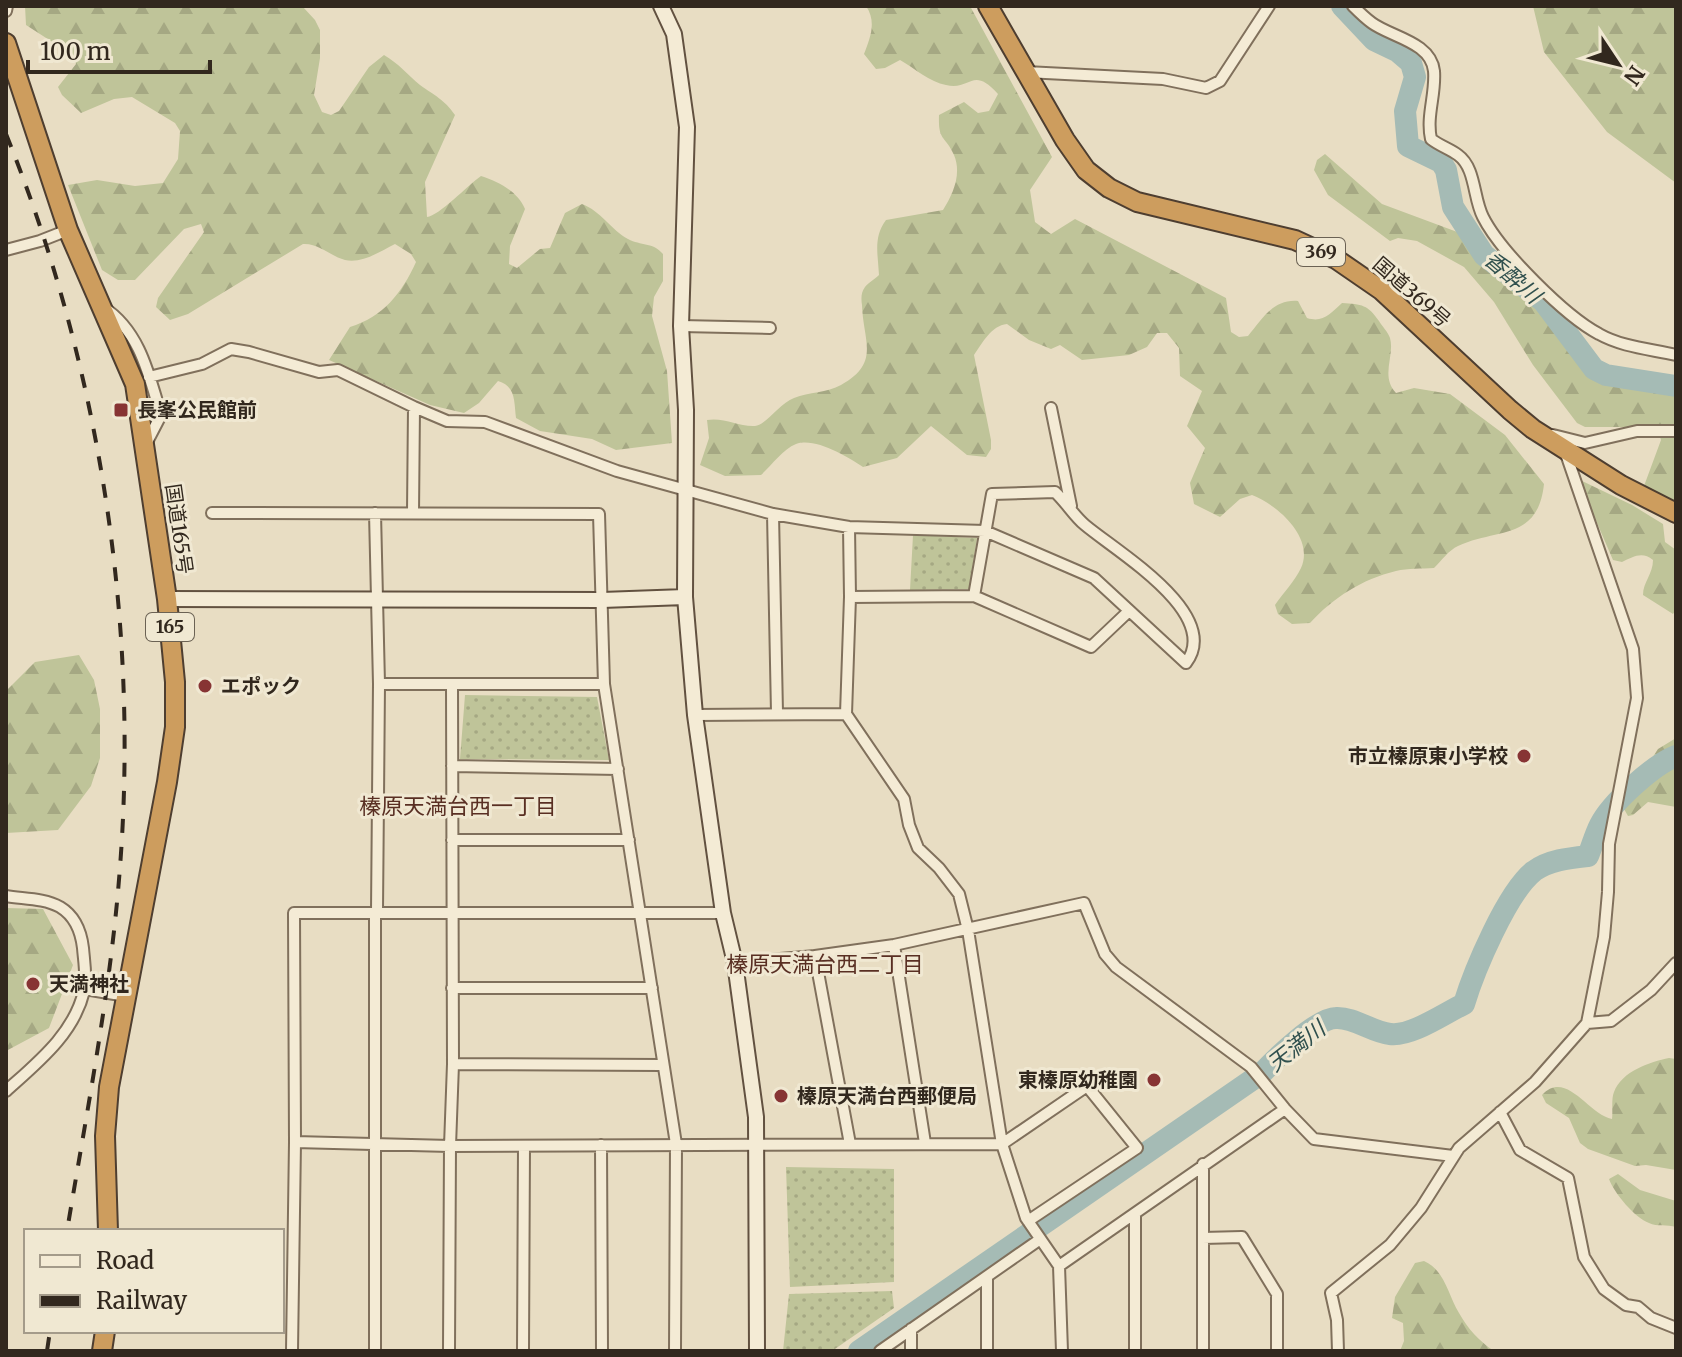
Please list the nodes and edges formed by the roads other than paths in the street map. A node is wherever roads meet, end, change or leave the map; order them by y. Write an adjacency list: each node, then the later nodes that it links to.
1 (661, 6): 10 (street)
2 (988, 6): 6 (highway, 国道369号 / 369)
3 (1269, 6): 6 (street)
4 (1353, 6): 12 (street)
5 (6, 43): 7 (highway, 国道165号 / 165)
6 (1026, 72): 16 (highway, 国道369号 / 369)
7 (68, 230): 8 (street); 9 (highway, 国道165号 / 165)
8 (6, 250)
9 (101, 306): 13 (street); 18 (highway, 国道165号 / 165)
10 (681, 326): 11 (street); 20 (street)
11 (770, 328)
12 (1676, 355)
13 (149, 377): 14 (street); 18 (street)
14 (414, 407): 20 (street); 24 (street)
15 (1051, 408): 21 (street)
16 (1533, 429): 17 (street); 19 (highway, 国道369号 / 369)
17 (1676, 431)
18 (144, 447): 32 (highway, 国道165号 / 165)
19 (1565, 451): 25 (highway, 国道369号 / 369); 60 (street)
20 (686, 489): 26 (street); 30 (street)
21 (1071, 508): 28 (street); 35 (street)
22 (212, 513): 23 (street)
23 (375, 513): 24 (street); 33 (street)
24 (413, 513): 34 (street)
25 (1676, 513)
26 (773, 514): 27 (street); 39 (street)
27 (849, 527): 28 (street); 31 (street)
28 (985, 531): 29 (street); 35 (street)
29 (974, 596): 31 (street); 35 (street)
30 (685, 597): 34 (street); 41 (street)
31 (850, 597): 40 (street)
32 (167, 599): 33 (street); 59 (highway, 国道165号 / 165)
33 (376, 599): 34 (street); 36 (street)
34 (602, 600): 38 (street)
35 (1129, 611)
36 (379, 684): 37 (street); 47 (street)
37 (452, 684): 38 (street); 42 (street)
38 (604, 684): 43 (street)
39 (777, 713): 40 (street); 41 (street)
40 (846, 714): 51 (street)
41 (695, 715): 50 (street)
42 (452, 766): 43 (street); 44 (street)
43 (618, 769): 45 (street)
44 (452, 840): 45 (street); 48 (street)
45 (629, 840): 49 (street)
46 (6, 896): 58 (street)
47 (376, 912): 48 (street); 66 (street); 68 (street)
48 (453, 913): 49 (street); 56 (street)
49 (641, 913): 50 (street); 57 (street)
50 (723, 913): 54 (street)
51 (968, 930): 52 (street); 64 (street); 71 (street)
52 (894, 945): 53 (street); 67 (street)
53 (815, 956): 54 (street); 70 (street)
54 (735, 963): 73 (street)
55 (1676, 963): 60 (street)
56 (452, 988): 57 (street); 61 (street)
57 (652, 988): 62 (street)
58 (85, 989): 59 (street); 63 (street)
59 (126, 996): 80 (highway, 国道165号 / 165)
60 (1587, 1023): 65 (street)
61 (453, 1064): 62 (street); 74 (street)
62 (662, 1065): 69 (street)
63 (6, 1091)
64 (1285, 1109): 76 (street); 77 (street)
65 (1500, 1112): 76 (street); 85 (street)
66 (295, 1142): 68 (street); 87 (street)
67 (925, 1143): 70 (street); 71 (street)
68 (374, 1144): 74 (street); 88 (street)
69 (676, 1144): 72 (street); 73 (street); 92 (street)
70 (850, 1144): 73 (street)
71 (1002, 1144): 79 (street); 79 (street)
72 (601, 1145): 75 (street); 91 (street)
73 (758, 1145): 93 (street)
74 (450, 1146): 75 (street); 89 (street)
75 (524, 1146): 90 (street)
76 (1453, 1156): 101 (street)
77 (1203, 1164): 78 (street); 81 (street)
78 (1135, 1214): 83 (street); 98 (street)
79 (1028, 1221): 82 (street)
80 (108, 1229)
81 (1203, 1238): 99 (street); 100 (street)
82 (1039, 1240): 83 (street); 84 (street)
83 (1059, 1266): 97 (street)
84 (987, 1277): 86 (street); 96 (street)
85 (1676, 1328)
86 (911, 1329): 94 (street); 95 (street)
87 (292, 1351)
88 (375, 1351)
89 (449, 1351)
90 (523, 1351)
91 (602, 1351)
92 (675, 1351)
93 (757, 1351)
94 (880, 1351)
95 (911, 1351)
96 (987, 1351)
97 (1062, 1351)
98 (1135, 1351)
99 (1203, 1351)
100 (1277, 1351)
101 (1338, 1351)

